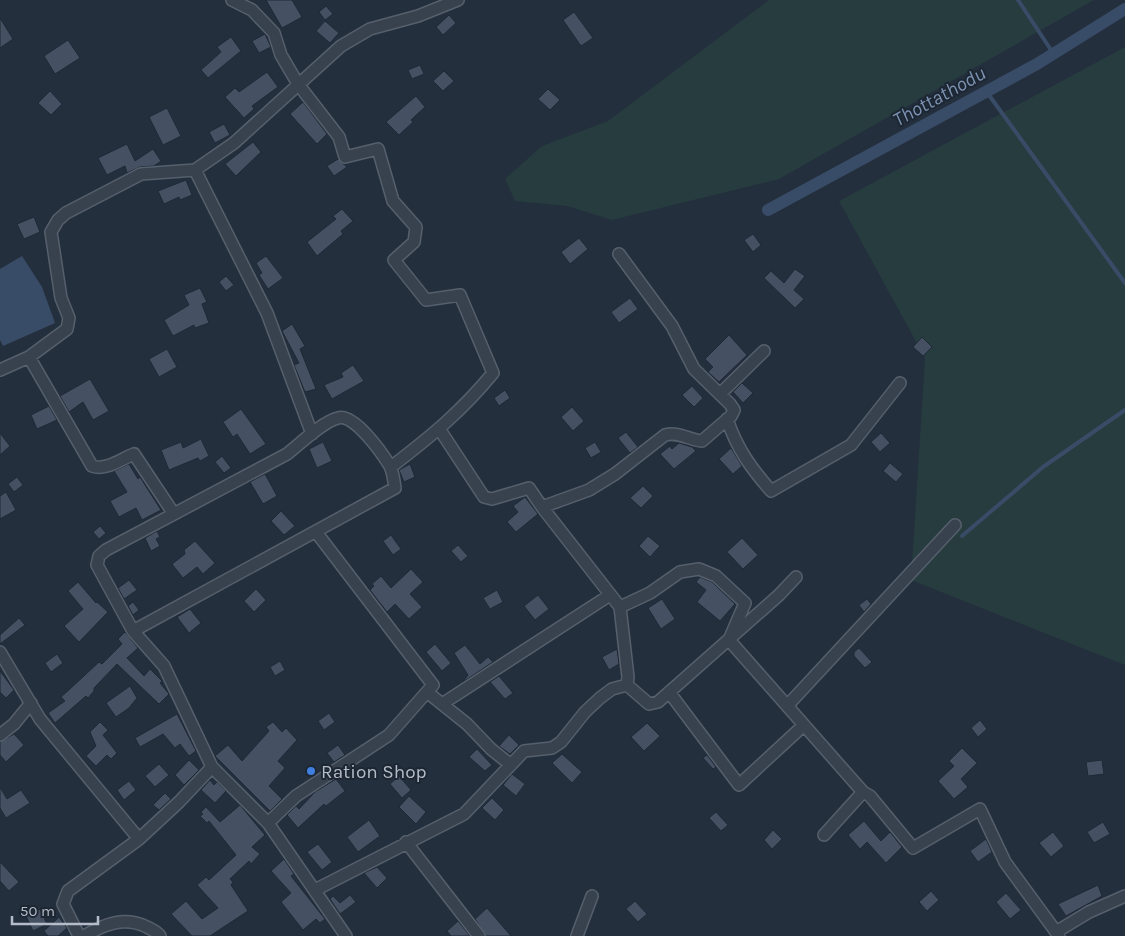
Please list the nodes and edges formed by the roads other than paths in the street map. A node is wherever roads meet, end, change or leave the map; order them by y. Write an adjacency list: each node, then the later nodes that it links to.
1 (232, 0): 3 (street)
2 (458, 0): 3 (street)
3 (298, 84): 4 (street); 12 (street)
4 (195, 170): 7 (street); 13 (street)
5 (619, 254): 10 (street)
6 (764, 351): 10 (street)
7 (30, 357): 8 (street); 16 (street)
8 (1, 366)
9 (900, 383): 11 (street)
10 (720, 394): 11 (street)
11 (727, 419): 15 (street)
12 (440, 430): 14 (street); 15 (street)
13 (312, 434): 14 (street); 16 (street)
14 (391, 467): 18 (street)
15 (542, 507): 20 (street)
16 (174, 514): 22 (street)
17 (955, 525): 30 (street)
18 (316, 532): 22 (street); 26 (street)
19 (796, 577): 23 (street)
20 (610, 595): 21 (street); 29 (street)
21 (620, 607): 23 (street); 25 (street)
22 (133, 631): 34 (street)
23 (729, 640): 27 (street); 30 (street)
24 (0, 652): 28 (street)
25 (626, 685): 27 (street); 33 (street)
26 (427, 692): 29 (street); 36 (street)
27 (669, 692): 31 (street)
28 (31, 703): 32 (street); 38 (street)
29 (442, 704): 33 (street)
30 (787, 706): 31 (street)
31 (804, 725): 35 (street)
32 (0, 734)
33 (511, 765): 39 (street)
34 (212, 767): 36 (street); 38 (street)
35 (863, 792): 37 (street); 43 (street)
36 (268, 823): 40 (street)
37 (824, 835)
38 (139, 840): 44 (street)
39 (406, 842): 40 (street); 48 (street)
40 (315, 890): 47 (street)
41 (592, 896): 49 (street)
42 (1125, 896): 43 (street)
43 (1057, 934)
44 (79, 936)
45 (84, 936): 46 (street)
46 (160, 936)
47 (346, 936)
48 (479, 936)
49 (577, 936)

